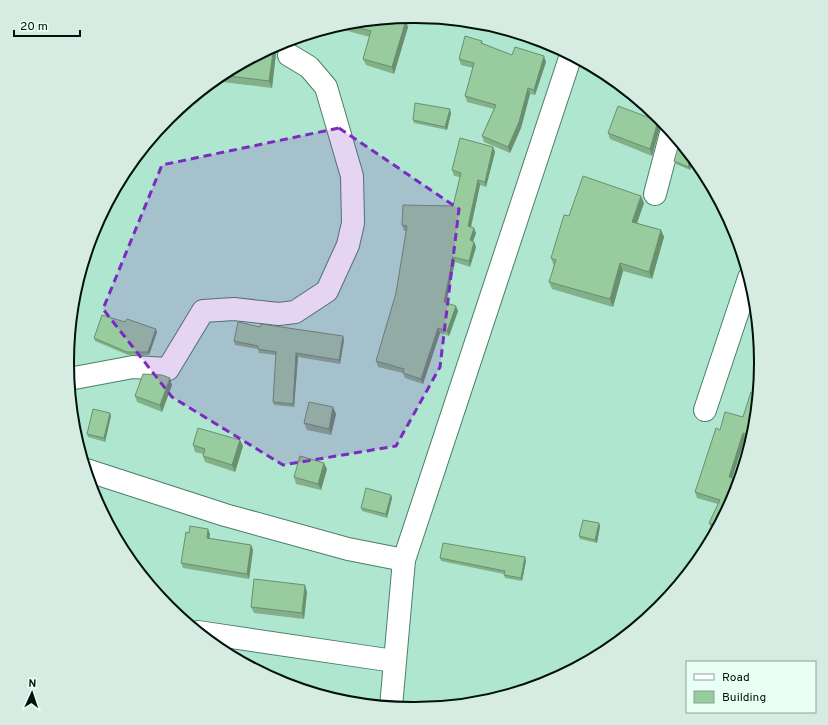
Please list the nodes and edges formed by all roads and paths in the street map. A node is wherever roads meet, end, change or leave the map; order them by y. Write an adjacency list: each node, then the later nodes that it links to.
1 (289, 55): 6 (street)
2 (569, 61): 9 (street)
3 (669, 139): 4 (street)
4 (655, 194)
5 (745, 289): 7 (street)
6 (75, 378)
7 (706, 410)
8 (93, 472): 9 (street)
9 (404, 560): 11 (street)
10 (209, 634): 11 (street)
11 (394, 661): 12 (street)
12 (391, 701)

